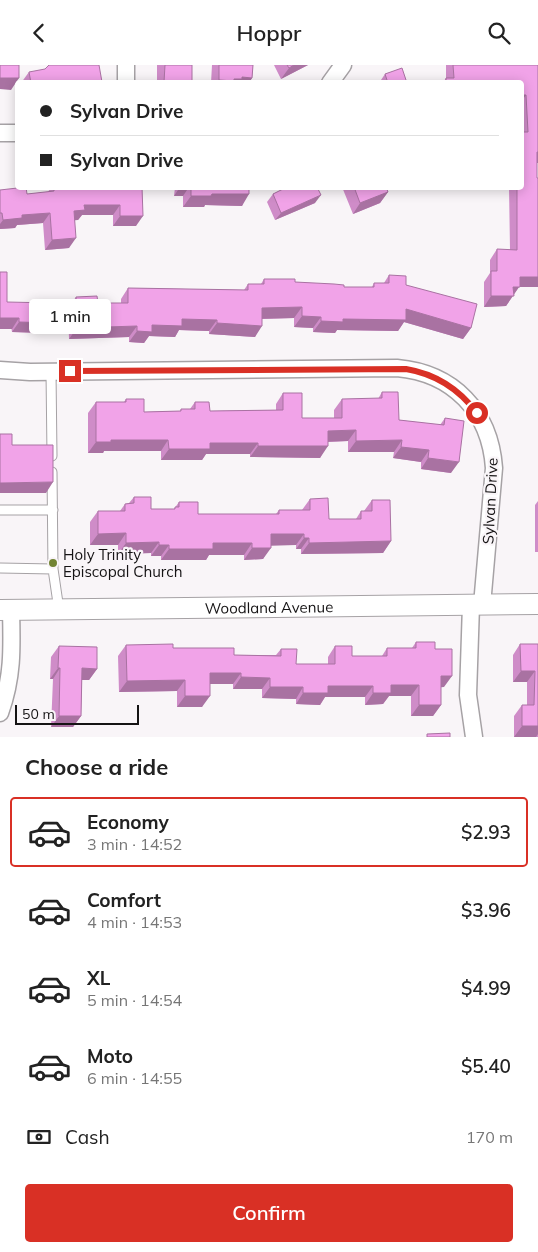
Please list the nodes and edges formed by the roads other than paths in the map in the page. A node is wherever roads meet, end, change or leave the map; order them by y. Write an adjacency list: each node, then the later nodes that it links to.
1 (126, 65): 3 (street)
2 (343, 65): 4 (street)
3 (126, 80)
4 (332, 80)
5 (0, 133): 6 (street)
6 (15, 133)
7 (0, 370): 8 (street, Sylvan Drive)
8 (51, 372): 10 (lane); 14 (street, Sylvan Drive)
9 (0, 510): 10 (lane)
10 (53, 510): 12 (lane)
11 (0, 568): 12 (lane)
12 (53, 569): 15 (lane)
13 (538, 604): 14 (street, Woodland Avenue)
14 (477, 605): 15 (street, Woodland Avenue); 18 (street, Sylvan Drive)
15 (59, 609): 16 (street, Woodland Avenue)
16 (5, 610): 17 (street)
17 (0, 713)
18 (474, 737)

